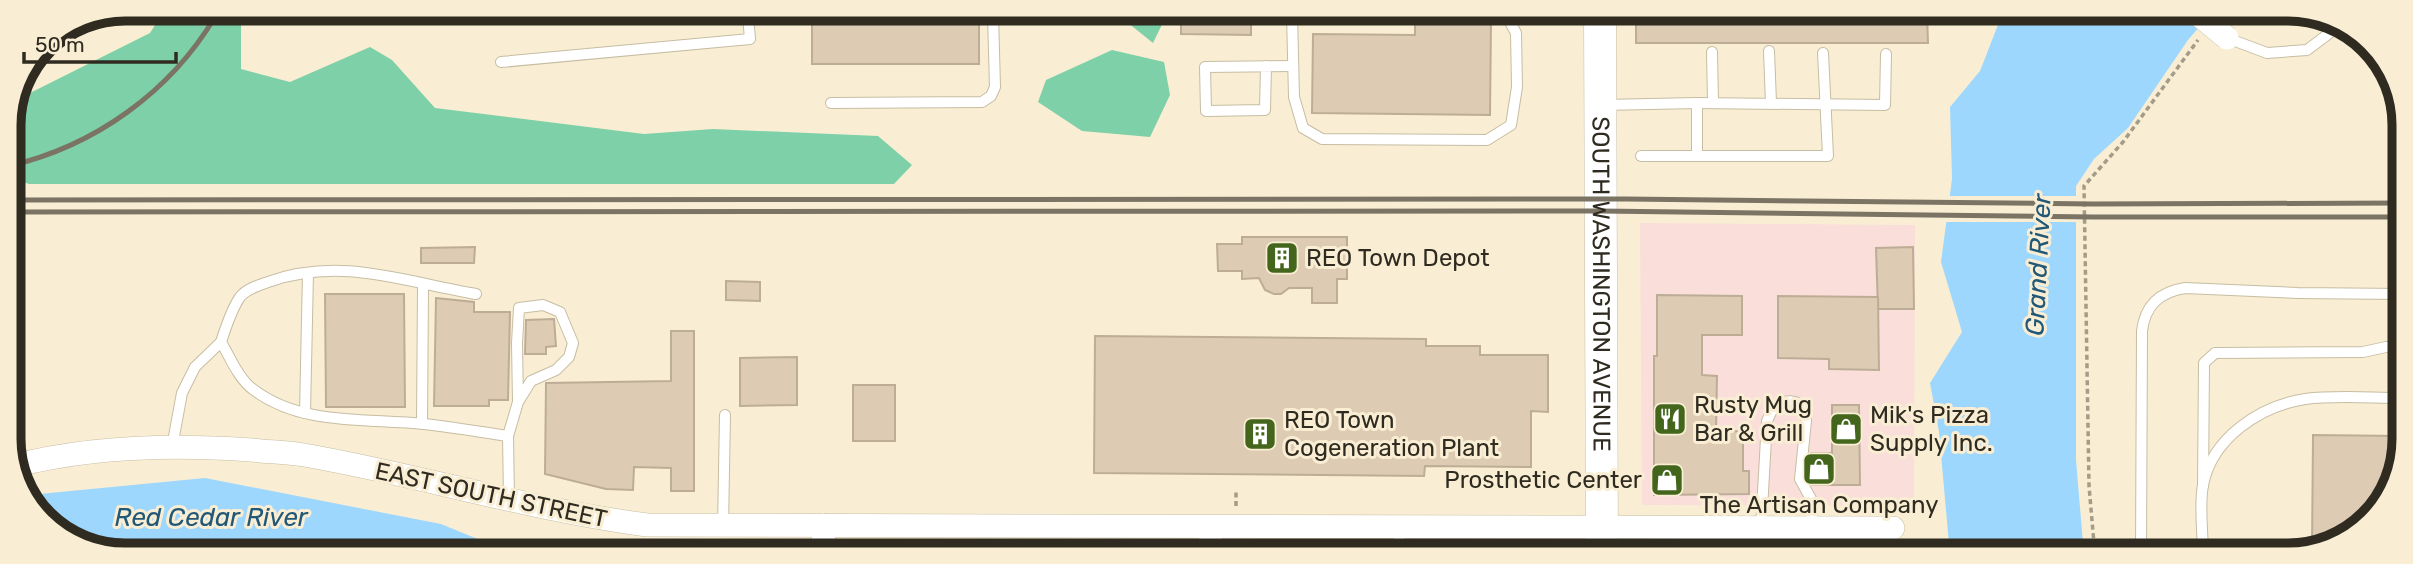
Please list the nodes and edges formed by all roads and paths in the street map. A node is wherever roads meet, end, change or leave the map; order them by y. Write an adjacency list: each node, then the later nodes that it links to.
1 (748, 21): 14 (lane)
2 (993, 21): 18 (lane)
3 (1292, 21): 16 (lane)
4 (1509, 21): 16 (lane)
5 (1600, 21): 22 (street, SOUTH WASHINGTON AVENUE)
6 (2206, 21): 9 (street, bridge)
7 (2332, 31): 9 (lane)
8 (2200, 38): 53 (path)
9 (2227, 38)
10 (1769, 51): 20 (lane)
11 (1712, 52): 17 (lane)
12 (1824, 53): 21 (lane)
13 (1886, 54): 21 (lane)
14 (501, 62)
15 (1266, 66): 15 (lane); 16 (lane)
16 (1292, 66)
17 (1713, 102): 19 (lane); 20 (lane)
18 (831, 103)
19 (1697, 103): 22 (lane); 24 (lane)
20 (1770, 103): 21 (lane)
21 (1825, 103): 24 (lane)
22 (1600, 104): 48 (street, SOUTH WASHINGTON AVENUE)
23 (1641, 156): 24 (lane)
24 (1697, 156)
25 (308, 273): 26 (lane); 29 (lane); 33 (lane)
26 (423, 285): 27 (lane); 35 (lane)
27 (476, 294)
28 (2392, 294): 54 (lane)
29 (221, 342): 33 (lane); 37 (lane)
30 (2392, 347): 39 (lane)
31 (2392, 398): 39 (lane)
32 (517, 402): 32 (lane); 36 (lane)
33 (305, 413): 35 (lane)
34 (725, 415): 42 (lane)
35 (422, 424): 36 (lane)
36 (508, 436): 40 (lane)
37 (172, 447): 38 (street, EAST SOUTH STREET); 40 (street, EAST SOUTH STREET)
38 (24, 463)
39 (2203, 486): 55 (lane)
40 (509, 499): 42 (street, EAST SOUTH STREET)
41 (823, 526): 42 (street, EAST SOUTH STREET); 43 (street, EAST SOUTH STREET); 49 (street)
42 (723, 527)
43 (1211, 527): 44 (street, EAST SOUTH STREET); 50 (street)
44 (1399, 527): 48 (street, EAST SOUTH STREET); 51 (lane)
45 (1761, 527): 46 (street, EAST SOUTH STREET); 46 (lane); 48 (street, EAST SOUTH STREET)
46 (1808, 527): 47 (street, EAST SOUTH STREET); 52 (lane)
47 (1893, 528)
48 (1602, 540)
49 (824, 543)
50 (1210, 543)
51 (1399, 543)
52 (1806, 543)
53 (2094, 543)
54 (2141, 543)
55 (2203, 543)

